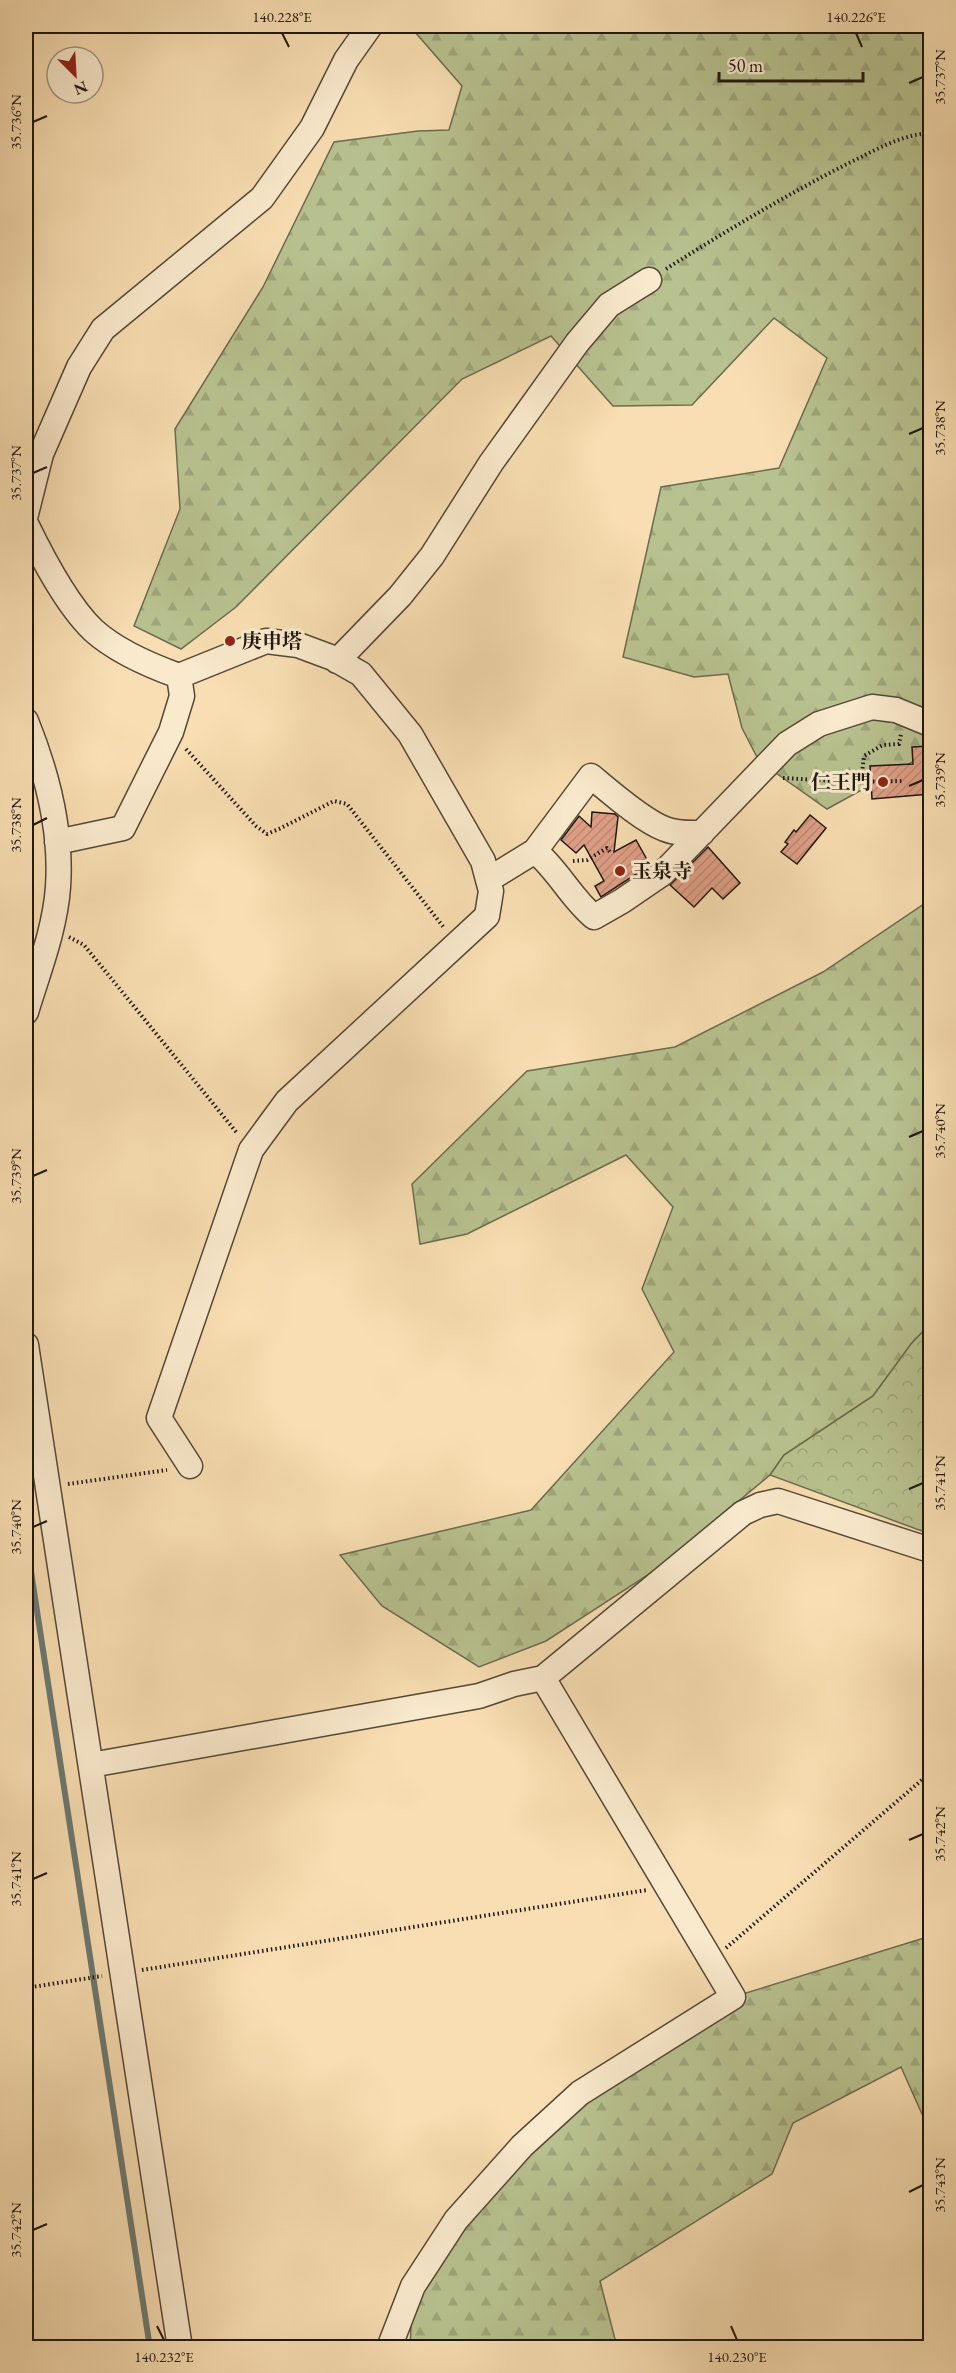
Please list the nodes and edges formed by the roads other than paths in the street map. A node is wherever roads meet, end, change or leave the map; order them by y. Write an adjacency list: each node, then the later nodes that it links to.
1 (370, 26): 3 (street)
2 (649, 280): 5 (street)
3 (26, 514)
4 (26, 524): 6 (street)
5 (337, 661): 6 (street); 12 (street)
6 (179, 676): 10 (street)
7 (26, 721): 10 (street)
8 (930, 724): 9 (street)
9 (702, 833): 11 (street); 11 (street)
10 (57, 842): 13 (street)
11 (542, 857): 12 (street)
12 (488, 880): 15 (street)
13 (26, 1012)
14 (26, 1345): 18 (street)
15 (190, 1466)
16 (930, 1550): 17 (street)
17 (543, 1678): 18 (street); 20 (street)
18 (91, 1765): 19 (street)
19 (180, 2348)
20 (388, 2348)

